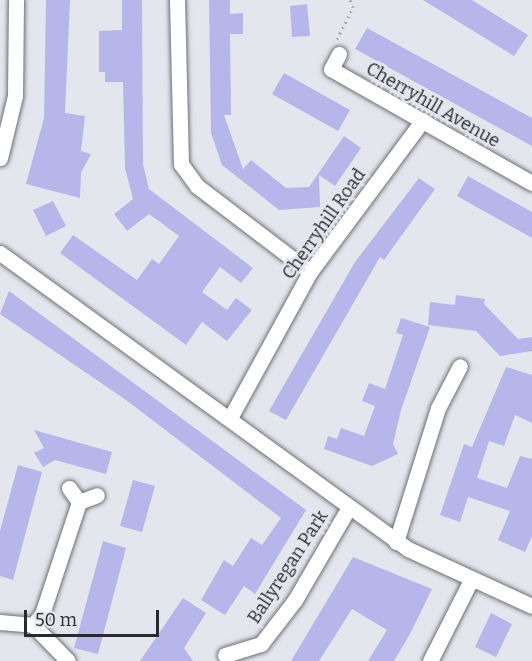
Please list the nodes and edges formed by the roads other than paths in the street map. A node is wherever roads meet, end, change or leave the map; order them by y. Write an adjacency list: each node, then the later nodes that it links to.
1 (16, 0): 5 (street)
2 (177, 0): 8 (street)
3 (338, 46): 4 (street, Cherryhill Avenue)
4 (423, 120): 6 (street, Cherryhill Avenue); 8 (street, Cherryhill Road)
5 (0, 158)
6 (532, 183)
7 (0, 253): 10 (street)
8 (310, 272): 10 (street, Cherryhill Road)
9 (460, 366): 15 (street)
10 (230, 418): 14 (street)
11 (69, 488): 13 (street)
12 (97, 495): 13 (street)
13 (79, 502): 19 (street)
14 (348, 509): 15 (street); 20 (street, Ballyregan Park)
15 (396, 542): 16 (street)
16 (471, 580): 17 (street); 22 (street)
17 (532, 606)
18 (0, 622): 19 (street)
19 (33, 625): 21 (street)
20 (225, 655)
21 (68, 661)
22 (430, 661)

